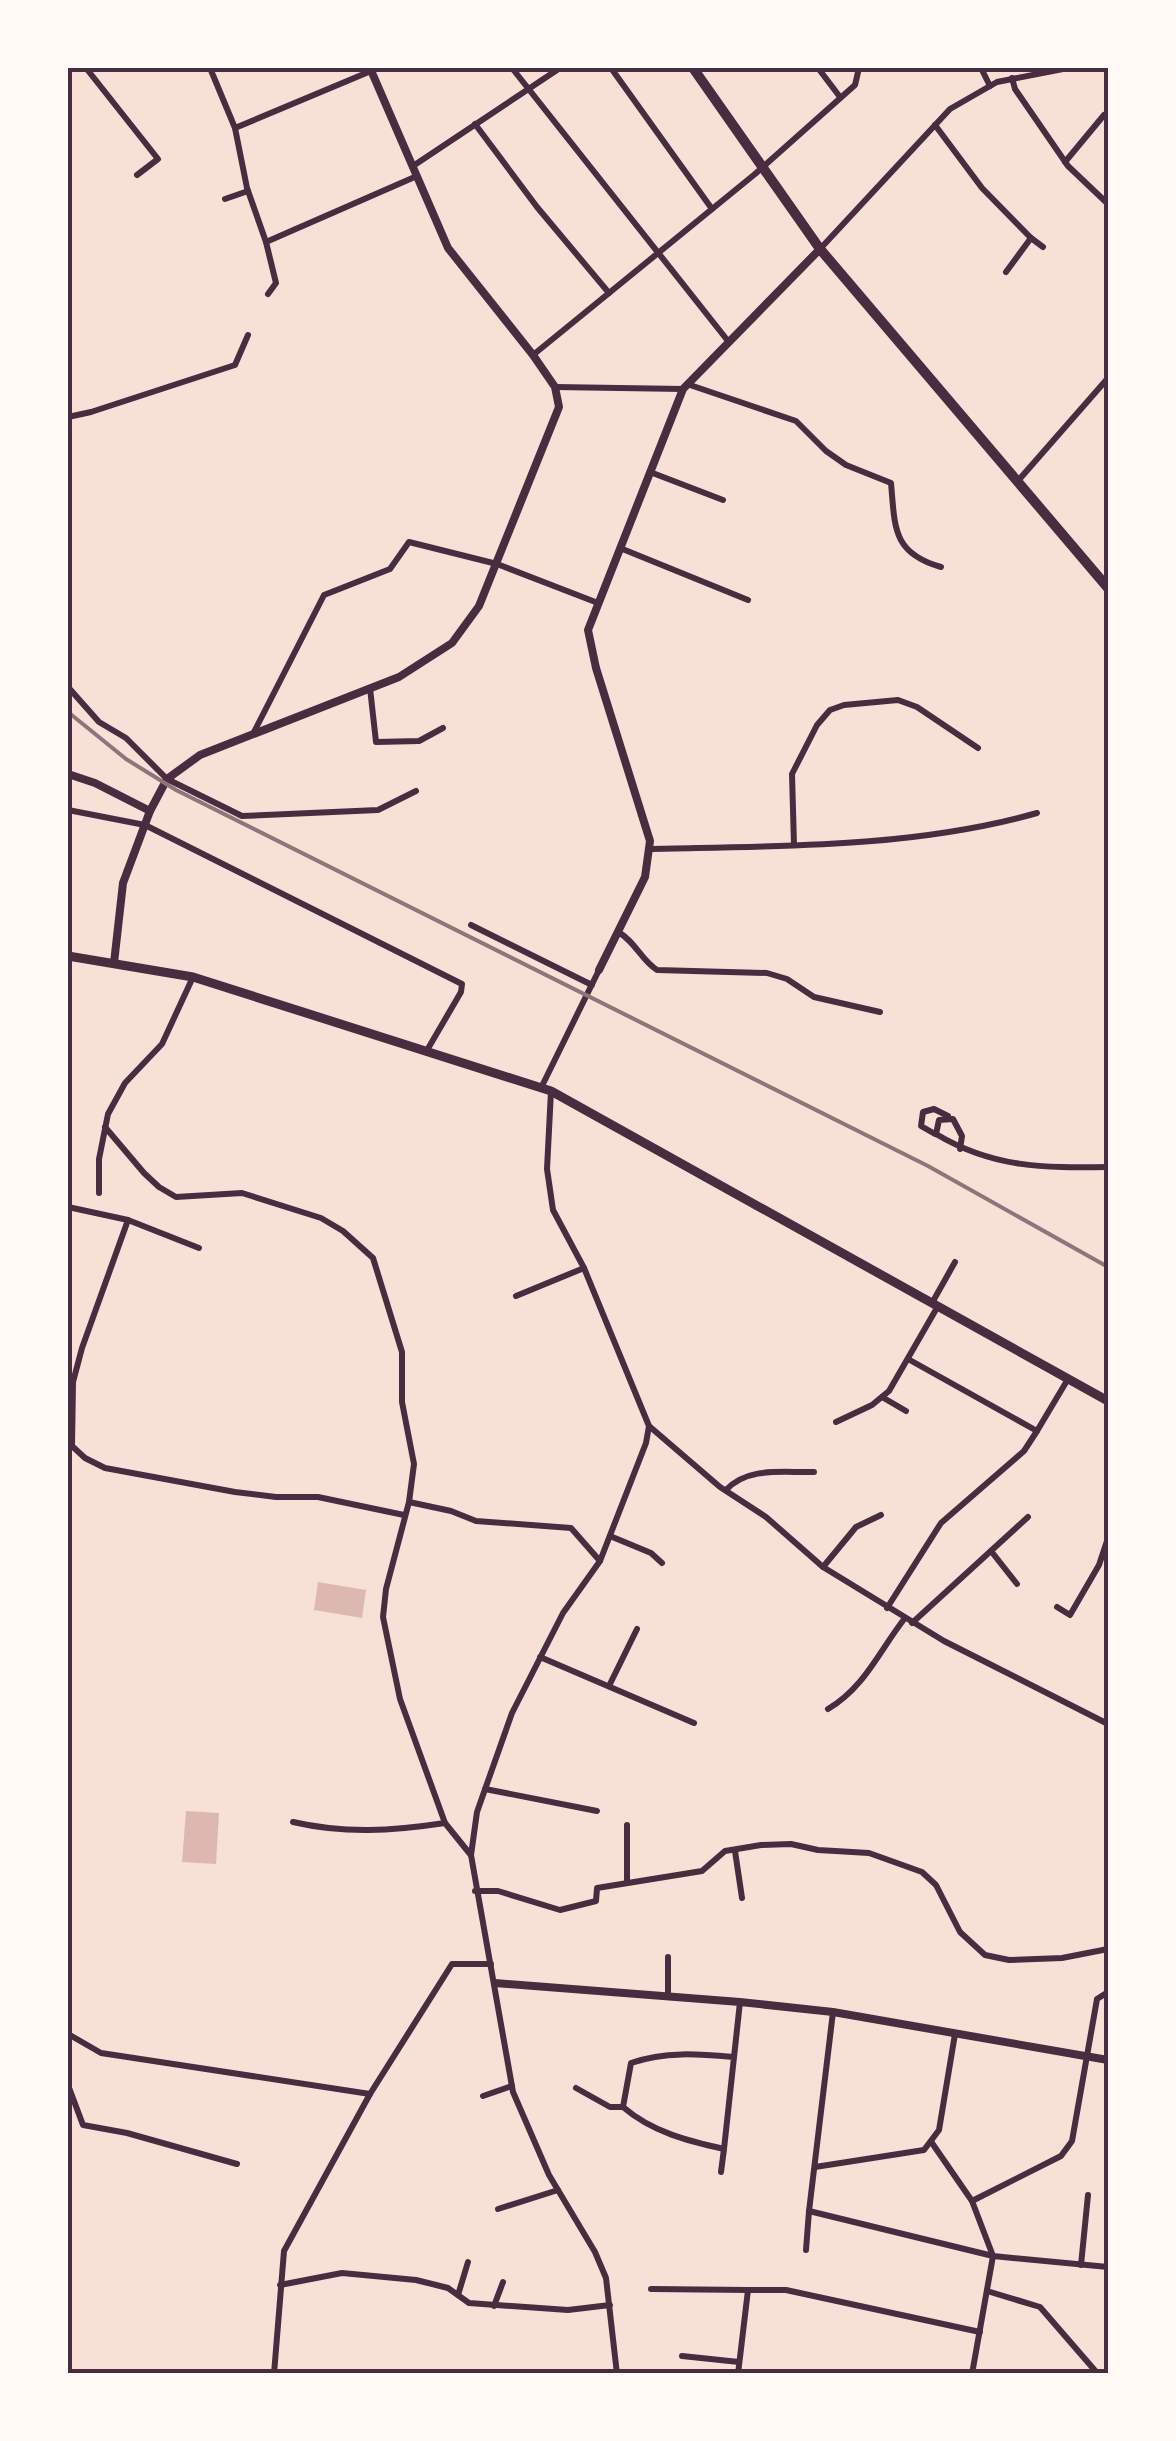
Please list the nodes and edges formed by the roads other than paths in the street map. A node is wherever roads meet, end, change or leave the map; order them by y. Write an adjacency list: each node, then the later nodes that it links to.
1 (86, 68): 23 (street)
2 (210, 68): 19 (street)
3 (512, 68): 14 (street)
4 (560, 68): 14 (street)
5 (611, 68): 28 (street)
6 (693, 68): 22 (highway)
7 (818, 68): 15 (street)
8 (859, 68): 15 (street)
9 (981, 68): 13 (street)
10 (1068, 68): 12 (street)
11 (370, 69): 19 (street); 21 (street)
12 (1012, 78): 13 (street); 20 (street)
13 (990, 86): 18 (street)
14 (528, 90): 17 (street); 33 (street)
15 (840, 98): 22 (street)
16 (1104, 115): 20 (street)
17 (475, 124): 21 (street); 35 (street)
18 (934, 125): 29 (street); 32 (street)
19 (235, 128): 25 (street)
20 (1065, 162): 27 (street)
21 (413, 166): 24 (street)
22 (763, 167): 28 (street); 32 (highway)
23 (136, 175)
24 (417, 176): 30 (street); 39 (street)
25 (248, 191): 26 (street); 30 (street)
26 (225, 198)
27 (1108, 204)
28 (712, 209): 33 (street)
29 (1031, 238): 31 (street); 34 (street)
30 (266, 242): 36 (street)
31 (1043, 247)
32 (820, 249): 38 (street); 45 (highway)
33 (660, 252): 35 (street); 38 (street)
34 (1006, 272)
35 (609, 293): 39 (street)
36 (268, 294)
37 (248, 335): 43 (street)
38 (728, 341): 41 (street)
39 (533, 356): 42 (street)
40 (1108, 378): 45 (street)
41 (685, 386): 42 (street); 44 (street); 49 (street)
42 (554, 387): 48 (street)
43 (68, 417)
44 (650, 472): 46 (street); 47 (street)
45 (1018, 482): 50 (highway)
46 (723, 500)
47 (620, 548): 51 (street); 52 (street)
48 (496, 564): 52 (street); 54 (street); 56 (street)
49 (941, 567)
50 (1108, 588)
51 (748, 600)
52 (598, 603): 66 (street)
53 (68, 687): 59 (street)
54 (370, 687): 55 (street); 56 (street)
55 (443, 728)
56 (254, 732): 59 (street)
57 (978, 748): 65 (street)
58 (68, 774): 62 (street)
59 (167, 779): 60 (street); 62 (street)
60 (416, 791)
61 (68, 810): 64 (street)
62 (150, 811): 64 (street)
63 (1037, 813): 65 (street)
64 (144, 825): 70 (street); 75 (street)
65 (794, 845): 66 (street)
66 (650, 849): 68 (street)
67 (471, 925): 73 (street)
68 (618, 932): 71 (street); 74 (street)
69 (68, 956): 70 (main road)
70 (114, 963): 72 (main road)
71 (599, 970): 73 (street)
72 (193, 977): 75 (main road); 78 (street)
73 (592, 985): 76 (street)
74 (880, 1012)
75 (426, 1053): 76 (main road)
76 (546, 1090): 87 (street); 89 (main road)
77 (953, 1120): 79 (street); 79 (street); 80 (street)
78 (104, 1128): 82 (street); 100 (street)
79 (936, 1134): 80 (street)
80 (960, 1148): 81 (street)
81 (1108, 1167)
82 (99, 1193)
83 (68, 1208): 84 (street)
84 (128, 1220): 85 (street); 102 (street)
85 (199, 1248)
86 (955, 1262): 89 (street)
87 (584, 1268): 88 (street); 96 (street)
88 (516, 1296)
89 (935, 1304): 90 (street); 91 (main road)
90 (908, 1358): 92 (street); 97 (street)
91 (1068, 1378): 93 (main road); 97 (street)
92 (882, 1397): 94 (street); 95 (street)
93 (1108, 1401)
94 (906, 1411)
95 (836, 1422)
96 (649, 1426): 99 (street); 104 (street)
97 (1037, 1431): 111 (street)
98 (814, 1472): 99 (street)
99 (725, 1491): 109 (street)
100 (409, 1502): 102 (street); 107 (street)
101 (882, 1514): 109 (street)
102 (404, 1515): 123 (street)
103 (1028, 1516): 106 (street)
104 (610, 1536): 107 (street); 108 (street)
105 (1108, 1538): 112 (street)
106 (991, 1551): 110 (street); 113 (street)
107 (600, 1561): 115 (street)
108 (662, 1563)
109 (823, 1567): 111 (street)
110 (1018, 1584)
111 (887, 1608): 113 (street)
112 (1057, 1608)
113 (908, 1620): 117 (street); 119 (street)
114 (637, 1629): 116 (street)
115 (540, 1657): 116 (street); 120 (street)
116 (609, 1686): 118 (street)
117 (828, 1710)
118 (694, 1722)
119 (1108, 1724)
120 (485, 1788): 121 (street); 126 (street)
121 (597, 1811)
122 (293, 1822): 123 (street)
123 (444, 1823): 126 (street)
124 (628, 1825): 127 (street)
125 (735, 1851): 127 (street); 129 (street); 130 (street)
126 (471, 1856): 128 (street)
127 (627, 1882): 128 (street)
128 (475, 1891): 132 (street)
129 (742, 1898)
130 (1108, 1949)
131 (668, 1957): 135 (street)
132 (491, 1964): 133 (street); 147 (street)
133 (494, 1983): 135 (street); 145 (street)
134 (1108, 1992): 141 (street)
135 (668, 1996): 136 (street)
136 (740, 2002): 137 (street); 142 (street)
137 (833, 2012): 138 (street); 153 (street)
138 (955, 2034): 141 (street); 150 (street)
139 (69, 2036): 140 (street); 147 (street)
140 (68, 2047)
141 (1087, 2056): 143 (street); 157 (street)
142 (734, 2058): 149 (street); 151 (street)
143 (1108, 2060)
144 (68, 2085): 152 (street)
145 (512, 2086): 148 (street); 155 (street)
146 (576, 2088): 149 (street)
147 (370, 2094): 166 (street)
148 (482, 2096)
149 (623, 2107): 151 (street)
150 (932, 2144): 153 (street); 157 (street)
151 (724, 2149): 154 (street)
152 (237, 2164)
153 (815, 2167): 159 (street)
154 (721, 2172)
155 (558, 2190): 158 (street); 171 (street)
156 (1088, 2195): 163 (street)
157 (972, 2201): 161 (street)
158 (498, 2209)
159 (810, 2211): 160 (street); 161 (street)
160 (806, 2250)
161 (994, 2256): 163 (street); 169 (street)
162 (468, 2262): 170 (street)
163 (1081, 2264): 164 (street)
164 (1108, 2267)
165 (503, 2282): 172 (street)
166 (280, 2284): 170 (street); 176 (street)
167 (651, 2289): 168 (street)
168 (748, 2290): 173 (street); 175 (street)
169 (987, 2291): 173 (street); 180 (street)
170 (458, 2295): 172 (street)
171 (610, 2305): 172 (street); 177 (street)
172 (494, 2306)
173 (980, 2332): 179 (street)
174 (682, 2356): 175 (street)
175 (739, 2362): 178 (street)
176 (274, 2374)
177 (617, 2374)
178 (738, 2374)
179 (972, 2374)
180 (1098, 2374)

